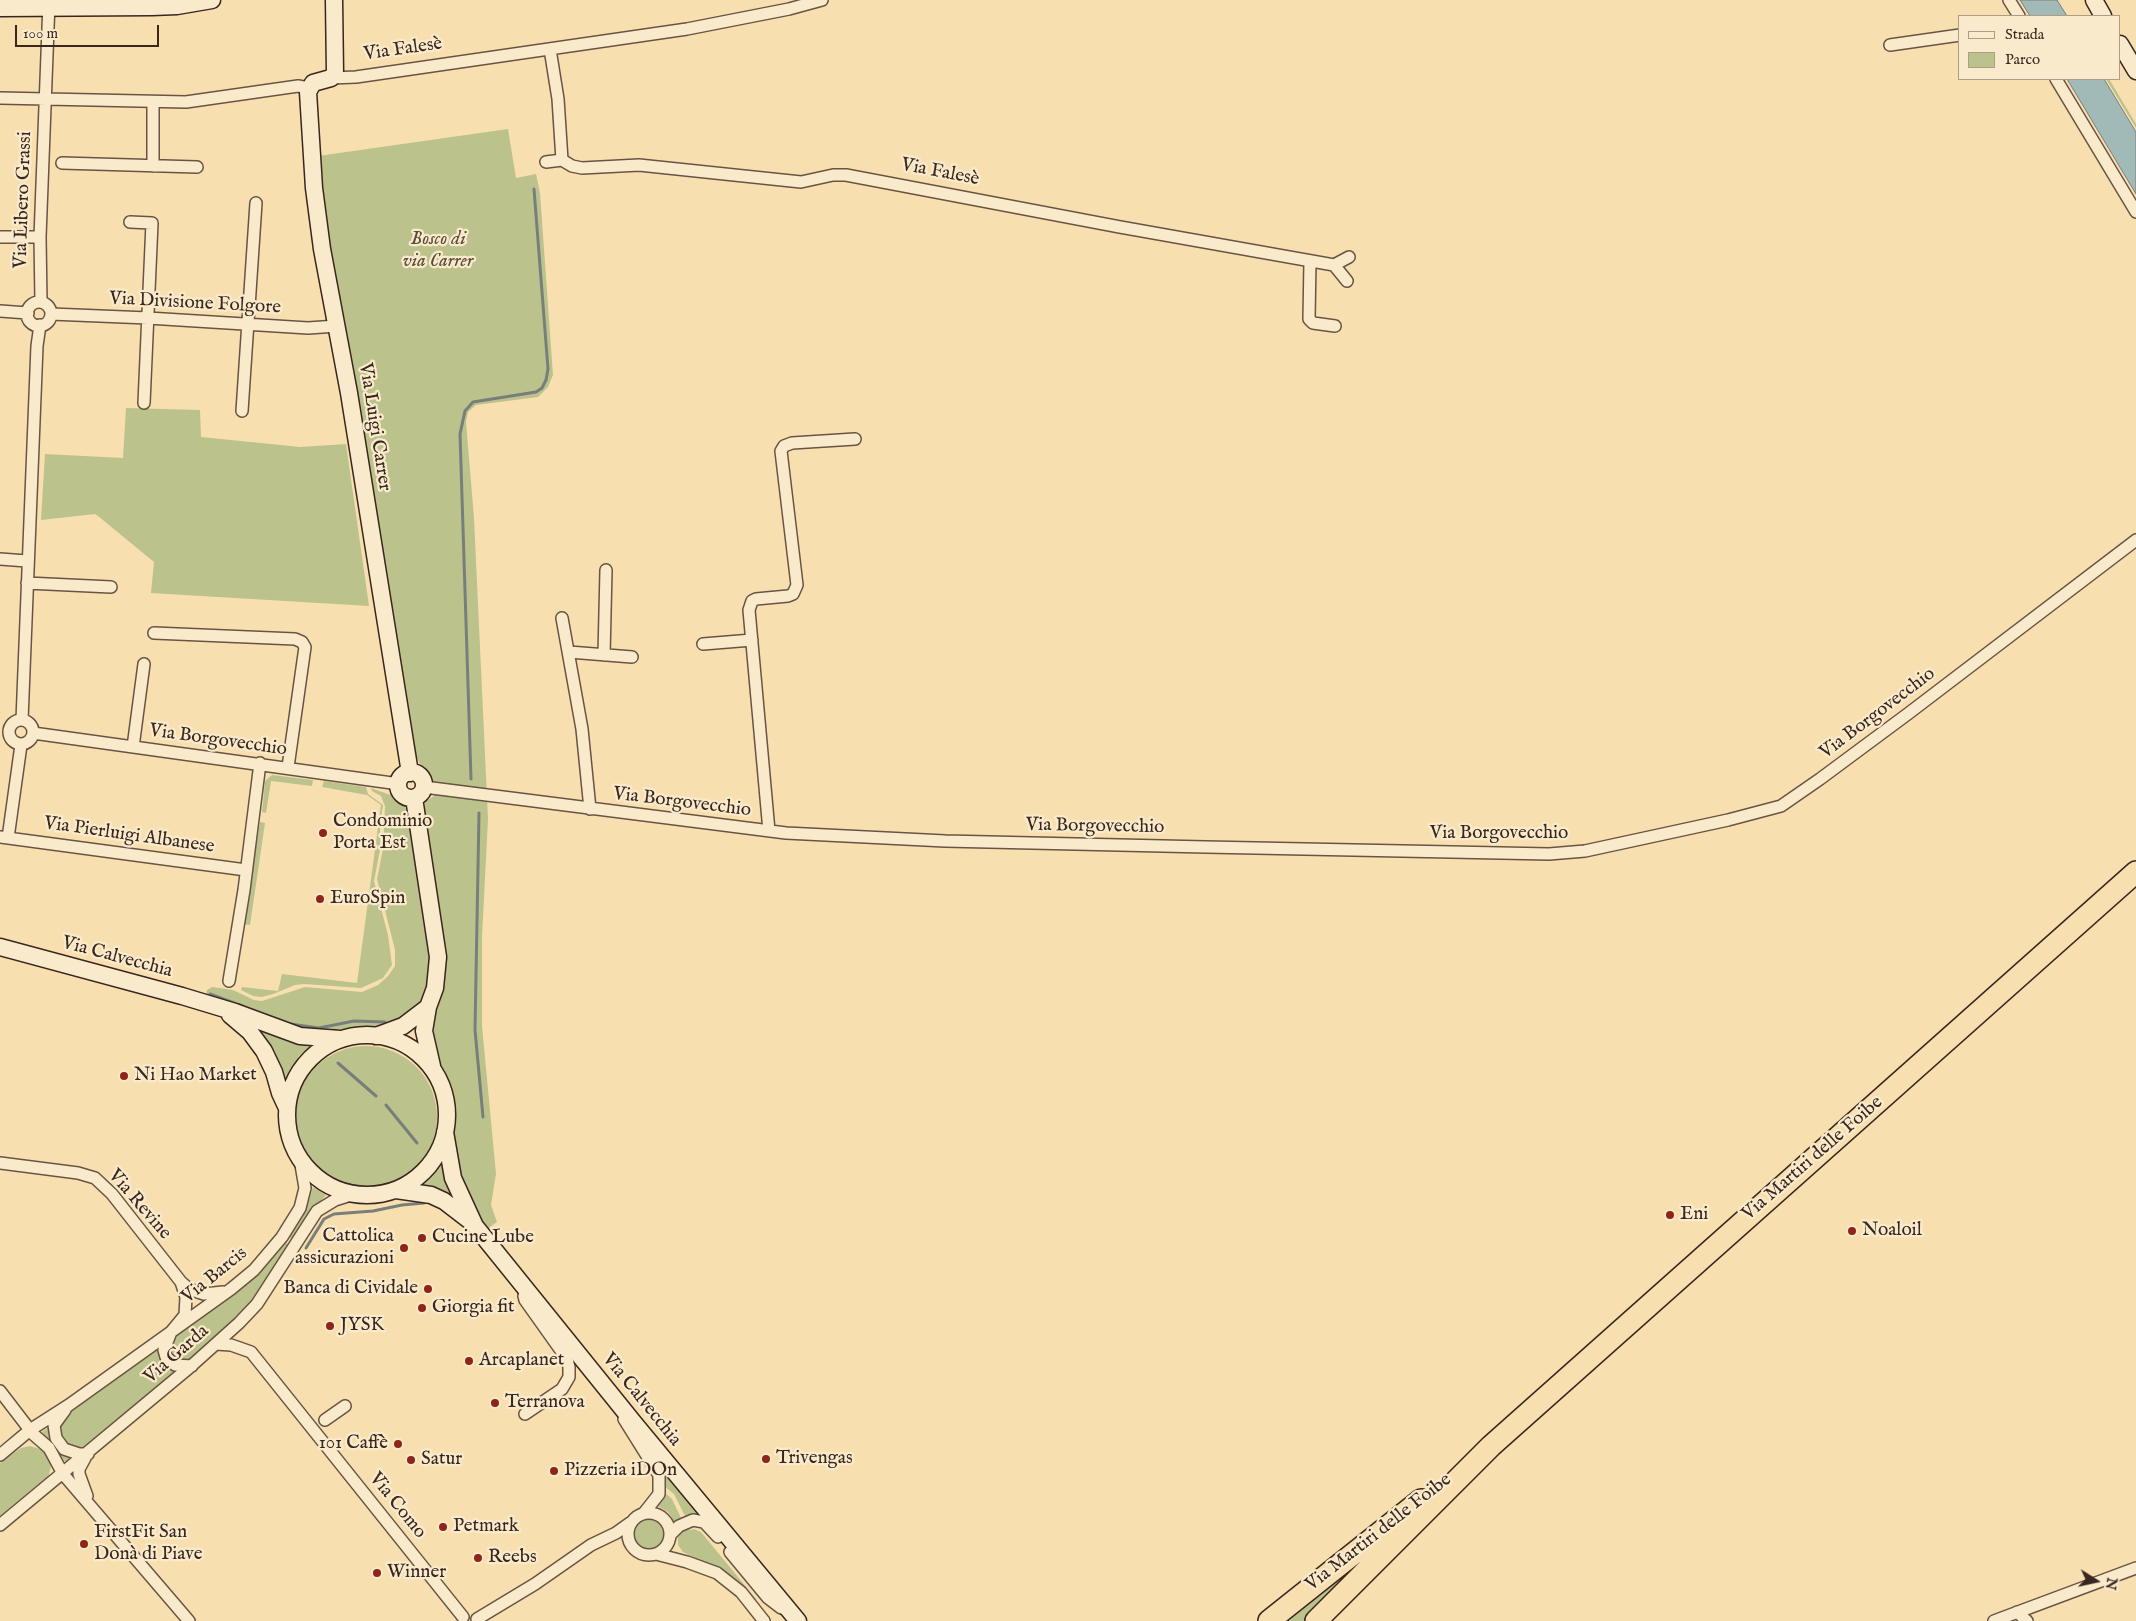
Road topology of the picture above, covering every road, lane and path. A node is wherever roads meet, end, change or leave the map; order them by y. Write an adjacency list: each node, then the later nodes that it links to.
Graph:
1 (212, 0): 6 (main road)
2 (334, 0): 16 (main road)
3 (822, 0): 7 (street, Via Falesè)
4 (2009, 0): 9 (street)
5 (2094, 0): 10 (main road)
6 (49, 4): 8 (main road); 20 (street, Via Libero Grassi)
7 (788, 4): 14 (street, Via Falesè)
8 (0, 8)
9 (2018, 15)
10 (2102, 15)
11 (1958, 35): 12 (street)
12 (1890, 44)
13 (2121, 46): 15 (main road)
14 (550, 49): 16 (street, Via Falesè); 22 (street)
15 (2136, 71)
16 (332, 78): 18 (main road, Via Falesè)
17 (2057, 80): 28 (street)
18 (309, 88): 21 (street, Via Falesè); 43 (main road, Via Luigi Carrer)
19 (0, 98): 20 (street, Via Falesè)
20 (45, 99): 21 (street, Via Falesè); 31 (street, Via Libero Grassi)
21 (153, 102): 25 (street)
22 (562, 160): 23 (street, Via Falesè); 33 (street, Via Falesè)
23 (546, 162)
24 (62, 163): 25 (street)
25 (153, 166): 26 (street)
26 (198, 167)
27 (256, 203): 41 (street)
28 (2136, 212)
29 (130, 222): 40 (street)
30 (0, 237): 31 (street)
31 (40, 237): 36 (street, Via Libero Grassi)
32 (1349, 257): 34 (street)
33 (1310, 261): 34 (street, Via Falesè); 44 (street)
34 (1334, 265): 35 (street)
35 (1347, 281)
36 (41, 302): 38 (street); 39 (street)
37 (0, 311): 38 (street)
38 (28, 313): 42 (street)
39 (51, 314): 40 (street, Via Divisione Folgore); 42 (street)
40 (148, 318): 41 (street, Via Divisione Folgore); 45 (street)
41 (248, 324): 43 (street, Via Divisione Folgore); 46 (street)
42 (40, 325): 50 (street)
43 (337, 326): 69 (main road, Via Luigi Carrer)
44 (1335, 326)
45 (144, 403)
46 (242, 412)
47 (855, 439): 56 (street, Via Borgovecchio)
48 (2136, 540): 72 (street, Via Borgovecchio)
49 (0, 560): 50 (street)
50 (27, 561): 52 (street)
51 (606, 570): 59 (street)
52 (27, 583): 53 (street); 62 (street)
53 (111, 587)
54 (562, 618): 58 (street, Via Borgovecchio)
55 (154, 633): 68 (street)
56 (752, 640): 57 (street); 72 (street, Via Borgovecchio)
57 (703, 644)
58 (569, 652): 59 (street); 71 (street, Via Borgovecchio)
59 (604, 655): 60 (street)
60 (632, 657)
61 (144, 664): 66 (street)
62 (22, 720): 63 (street); 64 (street)
63 (4, 730): 65 (street)
64 (33, 733): 65 (street); 66 (street, Via Borgovecchio)
65 (20, 745): 73 (street, Via Pierluigi Albanese)
66 (133, 747): 67 (street, Via Borgovecchio)
67 (260, 764): 68 (street, Via Borgovecchio); 74 (street)
68 (288, 768): 69 (street, Via Borgovecchio)
69 (404, 778): 70 (main road); 70 (main road)
70 (419, 792): 71 (street, Via Borgovecchio); 78 (main road)
71 (590, 809): 72 (street, Via Borgovecchio)
72 (769, 831)
73 (4, 837): 74 (street, Via Pierluigi Albanese)
74 (246, 870): 77 (street)
75 (2136, 872): 103 (highway, Via Martiri delle Foibe)
76 (0, 947): 79 (main road, Via Calvecchia)
77 (229, 981)
78 (428, 1007): 80 (main road); 82 (main road)
79 (223, 1009): 81 (main road, Via Calvecchia); 83 (main road, Via Calvecchia)
80 (376, 1036): 81 (main road); 82 (main road)
81 (343, 1039): 83 (main road)
82 (435, 1073): 84 (main road)
83 (287, 1108): 85 (main road)
84 (445, 1132): 87 (main road); 89 (main road, Via Calvecchia)
85 (300, 1160): 88 (main road); 90 (street, Via Barcis)
86 (0, 1163): 91 (street, Via Revine)
87 (396, 1190): 88 (main road); 89 (main road, Via Calvecchia)
88 (354, 1194): 94 (street, Via Garda)
89 (475, 1226): 92 (main road, Via Calvecchia)
90 (242, 1281): 91 (street, Via Revine); 93 (street, Via Barcis)
91 (181, 1282): 93 (street, Via Revine)
92 (522, 1285): 99 (main road, Via Calvecchia); 100 (street)
93 (171, 1332): 95 (street); 97 (street, Via Barcis)
94 (216, 1344): 95 (street, Via Garda); 120 (street, Via Como)
95 (192, 1366): 106 (street, Via Garda)
96 (0, 1391): 102 (street)
97 (69, 1405): 102 (street, Via Barcis); 106 (street, Via Barcis)
98 (346, 1406): 101 (street)
99 (621, 1408): 109 (street, Via Como); 124 (main road, Via Calvecchia)
100 (525, 1414)
101 (325, 1420)
102 (30, 1430): 104 (street); 105 (street, Via Barcis)
103 (1490, 1446): 125 (highway, Via Martiri delle Foibe); 126 (highway, Via Martiri delle Foibe)
104 (50, 1450): 105 (street); 107 (street); 108 (street)
105 (4, 1451)
106 (88, 1454): 107 (street, Via Garda); 110 (street)
107 (63, 1474): 108 (street, Via Garda); 110 (street)
108 (50, 1485): 112 (street, Via Garda)
109 (644, 1513): 111 (street, Via Como); 113 (street)
110 (98, 1515): 122 (street)
111 (630, 1523): 114 (street, Via Como); 115 (street)
112 (0, 1525)
113 (670, 1538): 116 (street); 117 (street); 124 (street)
114 (600, 1541): 115 (street); 121 (street, Via Como)
115 (632, 1548): 116 (street)
116 (656, 1554): 117 (street)
117 (687, 1562): 123 (street)
118 (2136, 1568): 119 (street)
119 (2017, 1612): 127 (street); 128 (street)
120 (461, 1619): 121 (street, Via Como)
121 (477, 1620)
122 (189, 1621)
123 (764, 1621)
124 (797, 1621)
125 (1268, 1621)
126 (1316, 1621)
127 (1994, 1621)
128 (2027, 1621)

